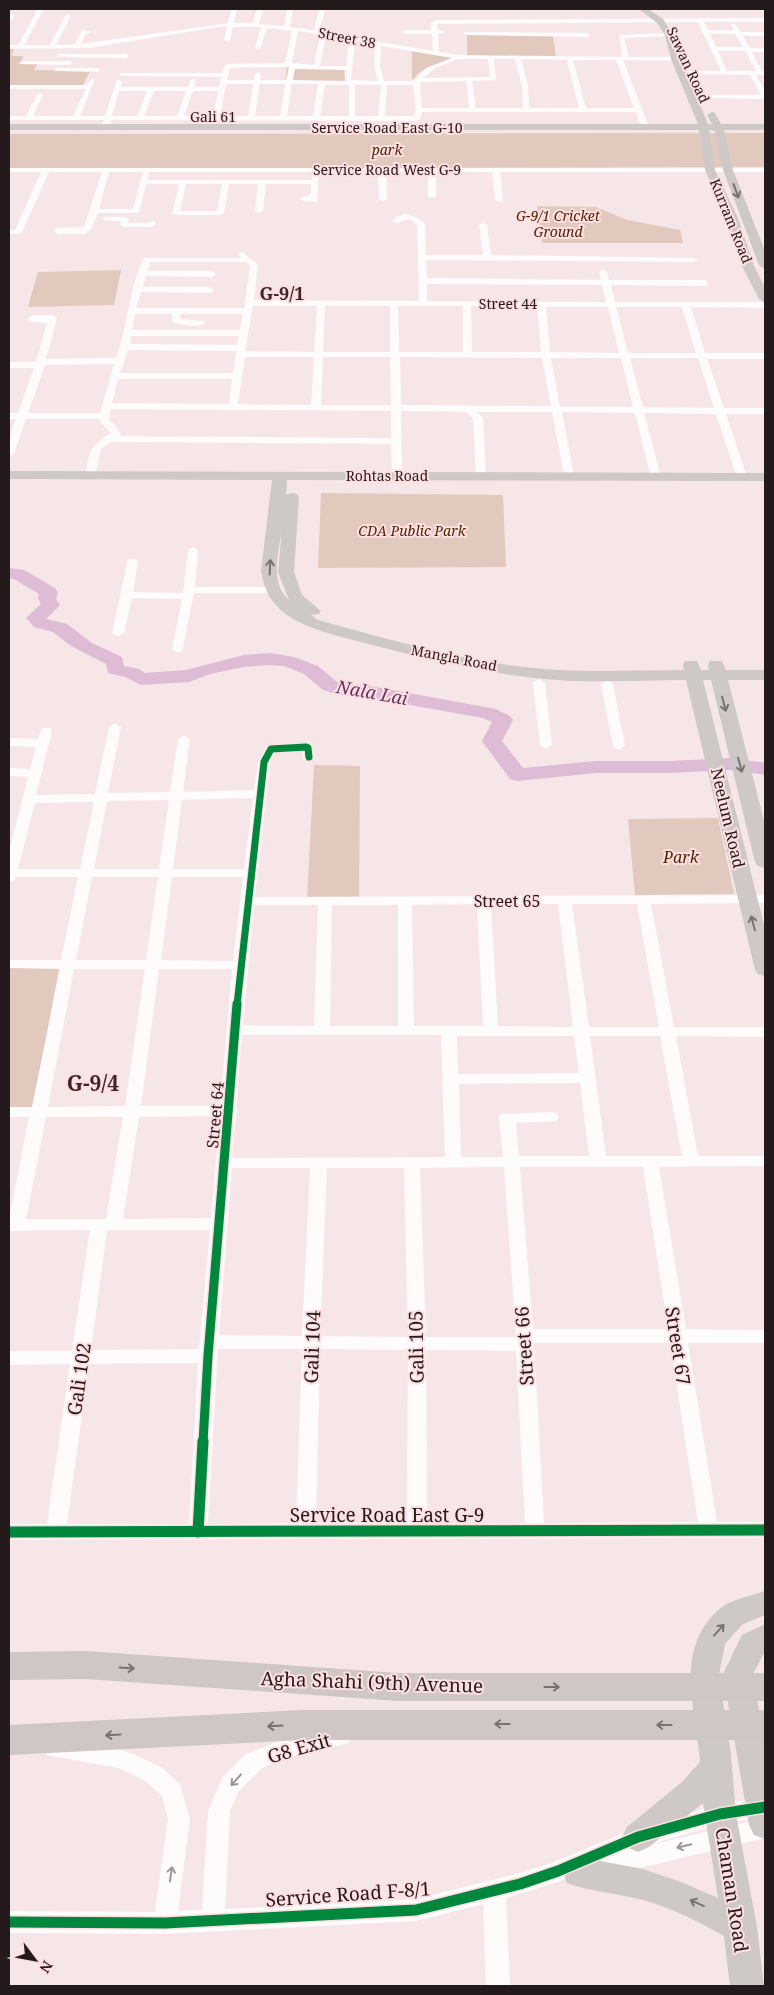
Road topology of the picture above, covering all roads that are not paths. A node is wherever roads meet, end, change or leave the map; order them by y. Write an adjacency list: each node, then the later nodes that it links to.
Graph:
1 (41, 9): 46 (street)
2 (234, 9): 19 (street)
3 (260, 9): 20 (street)
4 (290, 9): 22 (street)
5 (322, 9): 27 (street)
6 (643, 9): 13 (main road, Sawan Road)
7 (652, 9): 13 (main road, Sawan Road)
8 (752, 9): 9 (street); 12 (street)
9 (765, 9)
10 (68, 16): 44 (street)
11 (700, 20): 12 (street); 13 (street); 30 (street)
12 (759, 20): 24 (street)
13 (663, 21): 18 (street); 36 (main road, Sawan Road); 64 (main road, Sawan Road)
14 (464, 22): 15 (street); 28 (street); 33 (street)
15 (491, 22): 16 (street); 34 (street)
16 (523, 22): 17 (street); 35 (street)
17 (554, 22): 18 (street); 38 (street)
18 (584, 22): 38 (street)
19 (231, 24): 20 (street, Street 38); 40 (street); 42 (street, Street 38)
20 (256, 24): 21 (street, Street 38)
21 (265, 25): 22 (street, Street 38); 47 (street)
22 (287, 27): 23 (street, Street 38)
23 (296, 28): 27 (street, Street 38); 67 (street)
24 (765, 28)
25 (736, 30): 30 (street); 37 (street); 50 (street)
26 (88, 32): 45 (street)
27 (320, 32): 39 (street, Street 38); 72 (street)
28 (434, 32): 29 (street); 48 (street); 55 (street)
29 (450, 32)
30 (706, 32): 49 (street)
31 (457, 33): 33 (street)
32 (372, 34): 43 (street)
33 (465, 34): 34 (street); 41 (street)
34 (492, 34): 35 (street)
35 (524, 34): 38 (street)
36 (669, 34): 63 (street); 64 (main road, Sawan Road)
37 (765, 34)
38 (559, 38)
39 (352, 39): 43 (street, Street 38); 73 (street)
40 (227, 40)
41 (464, 42)
42 (108, 43): 45 (street, Street 38); 69 (street)
43 (374, 44): 48 (street, Street 38); 86 (street)
44 (52, 46): 45 (street, Street 38); 46 (street, Street 38)
45 (77, 46)
46 (14, 47): 57 (street)
47 (258, 47)
48 (404, 49): 54 (street, Street 38)
49 (714, 49): 50 (street); 76 (street)
50 (747, 49): 53 (street); 78 (street)
51 (562, 50): 61 (street)
52 (592, 50): 62 (street)
53 (765, 50)
54 (413, 51): 55 (street, Street 38); 59 (street)
55 (436, 54): 56 (street, Street 38)
56 (462, 54): 58 (street, Street 38); 70 (street)
57 (11, 56)
58 (491, 58): 60 (street, Street 38); 81 (street)
59 (414, 59)
60 (518, 59): 61 (street, Street 38); 98 (street)
61 (567, 59): 62 (street, Street 38); 100 (street)
62 (595, 59): 63 (street, Street 38)
63 (622, 59): 64 (street, Street 38); 101 (street)
64 (681, 59): 87 (main road, Sawan Road)
65 (260, 60): 67 (street); 71 (street); 82 (street)
66 (101, 63): 69 (street); 69 (street); 75 (street)
67 (290, 64): 72 (street); 83 (street)
68 (469, 65): 70 (street)
69 (124, 66): 71 (street); 79 (street); 92 (street)
70 (436, 66): 80 (street)
71 (228, 67): 79 (street); 88 (street)
72 (317, 67): 73 (street)
73 (349, 68): 85 (street)
74 (36, 70): 75 (street)
75 (98, 70): 90 (street)
76 (725, 73): 77 (street); 87 (street)
77 (752, 73): 78 (street); 97 (street)
78 (763, 73)
79 (195, 75): 93 (street)
80 (420, 76): 81 (street); 86 (street); 111 (street)
81 (469, 77): 99 (street)
82 (256, 83): 83 (street); 88 (street); 115 (street)
83 (289, 83): 84 (street); 106 (street)
84 (322, 83): 85 (street); 112 (street)
85 (352, 83): 86 (street); 109 (street)
86 (384, 83): 110 (street)
87 (695, 83): 97 (street); 119 (main road, Sawan Road); 120 (main road, Sawan Road)
88 (223, 86): 93 (street); 105 (street)
89 (9, 87): 90 (street)
90 (90, 87): 96 (street)
91 (154, 87): 92 (street); 93 (street); 103 (street)
92 (117, 88): 113 (street)
93 (190, 89): 104 (street)
94 (9, 95): 95 (street)
95 (40, 95): 96 (street); 108 (street)
96 (86, 95): 102 (street)
97 (765, 97)
98 (526, 109): 99 (street); 100 (street)
99 (474, 110): 111 (street)
100 (583, 110): 101 (street)
101 (638, 110): 118 (street)
102 (76, 117): 108 (street, Gali 61); 113 (street, Gali 61)
103 (140, 117): 104 (street, Gali 61); 113 (street, Gali 61)
104 (180, 117): 114 (street, Gali 61)
105 (216, 117): 114 (street, Gali 61); 115 (street, Gali 61)
106 (283, 117): 112 (street, Gali 61); 115 (street, Gali 61)
107 (9, 118): 108 (street, Gali 61)
108 (28, 118)
109 (352, 118): 110 (street, Gali 61); 112 (street, Gali 61)
110 (381, 118): 111 (street, Gali 61)
111 (418, 119): 112 (main road, Service Road East G-10); 118 (main road, Service Road East G-10)
112 (312, 121): 115 (main road, Service Road East G-10)
113 (107, 122): 114 (main road, Service Road East G-10); 117 (main road, Service Road East G-10)
114 (203, 122): 115 (main road, Service Road East G-10)
115 (250, 125): 119 (main road, Service Road East G-10); 122 (main road, Service Road East G-10)
116 (765, 127): 120 (main road, Service Road East G-10)
117 (9, 128)
118 (645, 128): 119 (main road, Service Road East G-10)
119 (704, 129): 120 (main road, Service Road East G-10); 132 (main road, Sawan Road)
120 (718, 129): 121 (main road, Service Road East G-10); 133 (main road, Kurram Road)
121 (765, 131)
122 (9, 132)
123 (9, 170): 124 (street, Service Road West G-9)
124 (46, 170): 125 (street, Service Road West G-9); 151 (street)
125 (106, 170): 126 (street, Service Road West G-9); 146 (street)
126 (146, 170): 127 (street, Service Road West G-9); 135 (street)
127 (212, 170): 128 (street, Service Road West G-9); 137 (street)
128 (316, 170): 129 (street, Service Road West G-9); 140 (street)
129 (382, 170): 130 (street, Service Road West G-9); 143 (street)
130 (432, 170): 131 (street, Service Road West G-9); 142 (street)
131 (496, 170): 132 (street, Service Road West G-9); 144 (street)
132 (710, 170): 133 (street, Service Road West G-9); 165 (main road, Kurram Road)
133 (728, 170): 134 (street, Service Road West G-9); 157 (main road, Kurram Road, one-way to 157)
134 (765, 170)
135 (143, 182): 136 (street); 146 (street)
136 (183, 182): 137 (street); 138 (street)
137 (212, 182): 138 (street)
138 (226, 182): 139 (street)
139 (262, 182): 140 (street); 145 (street)
140 (316, 182): 141 (street)
141 (313, 196)
142 (432, 196)
143 (383, 200)
144 (499, 200)
145 (260, 211)
146 (92, 215): 148 (street); 150 (street)
147 (396, 221): 152 (street)
148 (152, 222)
149 (483, 225): 153 (street)
150 (88, 229)
151 (9, 231)
152 (421, 257): 153 (street); 160 (street)
153 (487, 258): 161 (street)
154 (601, 258): 156 (street); 161 (street); 162 (street)
155 (216, 260): 158 (street); 159 (street); 175 (street)
156 (694, 260)
157 (765, 265)
158 (143, 273): 159 (street); 164 (street)
159 (212, 274): 166 (street)
160 (423, 281): 161 (street); 169 (street)
161 (514, 281): 162 (street); 170 (street, Street 44); 171 (street, Street 44)
162 (605, 281): 163 (street); 172 (street)
163 (705, 283)
164 (138, 289): 166 (street); 177 (street)
165 (765, 299)
166 (208, 300): 175 (street, Street 44); 176 (street)
167 (321, 304): 168 (street, Street 44); 175 (street, Street 44); 184 (street)
168 (394, 304): 169 (street, Street 44); 185 (street)
169 (423, 304): 170 (street, Street 44)
170 (467, 304): 186 (street)
171 (541, 304): 172 (street, Street 44); 187 (street)
172 (610, 305): 173 (street, Street 44); 190 (street)
173 (686, 305): 174 (street, Street 44); 188 (street)
174 (765, 305)
175 (249, 307): 181 (street)
176 (177, 310): 177 (street); 179 (street)
177 (131, 311): 180 (street)
178 (52, 321): 192 (street)
179 (201, 323)
180 (126, 333): 181 (street); 182 (street)
181 (243, 333): 183 (street)
182 (125, 347): 183 (street); 191 (street)
183 (240, 351): 184 (street); 195 (street)
184 (319, 355): 185 (street); 198 (street)
185 (396, 356): 186 (street); 199 (street)
186 (468, 356): 187 (street)
187 (546, 356): 190 (street); 201 (street)
188 (701, 356): 189 (street); 190 (street); 203 (street)
189 (765, 356)
190 (624, 357): 202 (street)
191 (119, 361): 192 (street); 194 (street)
192 (40, 363): 193 (street); 206 (street)
193 (9, 365)
194 (114, 376): 195 (street); 196 (street)
195 (236, 376): 197 (street)
196 (107, 406): 197 (street); 207 (street)
197 (233, 407): 198 (street)
198 (316, 407): 199 (street)
199 (397, 408): 200 (street); 211 (street)
200 (469, 409): 201 (street); 209 (street)
201 (557, 409): 202 (street); 217 (street)
202 (638, 410): 203 (street); 218 (street)
203 (718, 410): 204 (street); 219 (street)
204 (765, 411)
205 (9, 416): 206 (street)
206 (21, 416): 207 (street); 212 (street)
207 (104, 416): 210 (street)
208 (444, 418): 209 (street)
209 (478, 418): 216 (street)
210 (111, 438): 211 (street); 214 (street)
211 (395, 441): 215 (street)
212 (9, 454)
213 (9, 476): 214 (main road, Rohtas Road)
214 (90, 476): 221 (main road, Rohtas Road)
215 (396, 476): 216 (main road, Rohtas Road); 221 (main road, Rohtas Road)
216 (481, 476): 217 (main road, Rohtas Road)
217 (570, 476): 222 (main road, Rohtas Road)
218 (656, 477): 219 (main road, Rohtas Road); 222 (main road, Rohtas Road)
219 (742, 477): 220 (main road, Rohtas Road)
220 (765, 477)
221 (286, 480): 222 (main road, Rohtas Road); 223 (main road, Rohtas Road); 227 (main road, one-way to 221); 233 (main road, Mangla Road)
222 (599, 480): 224 (main road, Rohtas Road)
223 (9, 483)
224 (765, 484)
225 (193, 550): 228 (street)
226 (132, 561): 229 (street)
227 (273, 590): 228 (street); 233 (main road, Mangla Road)
228 (188, 593): 229 (street); 231 (street)
229 (127, 595): 230 (street)
230 (118, 633)
231 (178, 649)
232 (765, 665): 234 (main road, Mangla Road)
233 (692, 670): 234 (main road, Mangla Road); 255 (main road, Neelum Road)
234 (716, 670): 235 (main road, Mangla Road); 250 (main road, Neelum Road, one-way to 250)
235 (765, 674)
236 (539, 684): 241 (street)
237 (607, 684): 242 (street)
238 (116, 727): 248 (street)
239 (184, 739): 247 (street, Gali 102)
240 (9, 742): 245 (street)
241 (546, 745)
242 (618, 746)
243 (309, 757): 246 (street, Street 64)
244 (9, 772): 245 (street)
245 (35, 773): 249 (street)
246 (261, 794): 247 (street); 254 (street, Street 64)
247 (176, 796): 248 (street); 253 (street, Gali 102)
248 (101, 797): 249 (street); 252 (street)
249 (28, 799): 251 (street)
250 (765, 862)
251 (10, 870): 252 (street)
252 (87, 873): 253 (street); 263 (street)
253 (166, 873): 254 (street); 264 (street, Gali 102)
254 (251, 873): 257 (street, Street 64)
255 (756, 899): 256 (street, Street 65); 266 (main road, Neelum Road, one-way to 255)
256 (642, 900): 261 (street, Street 65); 273 (street)
257 (248, 901): 258 (street, Street 65); 265 (street, Street 64)
258 (325, 901): 259 (street, Street 65); 268 (street)
259 (405, 901): 260 (street, Street 65); 269 (street)
260 (484, 901): 261 (street, Street 65); 271 (street)
261 (565, 901): 272 (street)
262 (9, 964): 263 (street)
263 (67, 964): 264 (street); 279 (street)
264 (153, 964): 265 (street); 280 (street, Gali 102)
265 (240, 965): 267 (street, Street 64)
266 (765, 970)
267 (236, 1030): 268 (street); 277 (street, Street 64)
268 (322, 1030): 269 (street)
269 (406, 1031): 270 (street)
270 (448, 1031): 271 (street); 276 (street)
271 (491, 1032): 272 (street)
272 (581, 1032): 273 (street); 275 (street)
273 (666, 1032): 274 (street); 282 (street)
274 (765, 1032)
275 (587, 1078): 276 (street); 286 (street)
276 (450, 1079): 284 (street)
277 (230, 1111): 280 (street); 288 (street, Street 64)
278 (9, 1112): 279 (street)
279 (37, 1112): 280 (street); 292 (street)
280 (132, 1113): 293 (street, Gali 102)
281 (551, 1117): 285 (street, Street 66)
282 (691, 1161): 283 (street); 287 (street)
283 (765, 1161)
284 (453, 1162): 285 (street); 289 (street)
285 (512, 1162): 286 (street); 296 (street, Street 66)
286 (598, 1162): 287 (street)
287 (650, 1162): 294 (street, Street 67)
288 (225, 1163): 290 (street); 291 (street, Street 64)
289 (412, 1163): 290 (street); 298 (street, Gali 105)
290 (319, 1164): 297 (street, Gali 104)
291 (220, 1224): 293 (street); 299 (street, Street 64)
292 (12, 1225): 293 (street)
293 (106, 1225): 301 (street, Gali 102)
294 (676, 1336): 295 (street); 296 (street); 306 (street, Street 67)
295 (765, 1336)
296 (524, 1340): 298 (street); 305 (street, Street 66)
297 (311, 1343): 298 (street); 299 (street); 303 (street, Gali 104)
298 (417, 1344): 304 (street, Gali 105)
299 (209, 1349): 301 (street); 309 (street, Street 64)
300 (9, 1358): 301 (street)
301 (82, 1358): 308 (street, Gali 102)
302 (765, 1530): 306 (street, Service Road East G-9)
303 (306, 1531): 304 (street, Service Road East G-9); 309 (street, Service Road East G-9)
304 (417, 1531): 305 (street, Service Road East G-9)
305 (535, 1531): 306 (street, Service Road East G-9)
306 (708, 1531)
307 (9, 1532): 308 (street, Service Road East G-9)
308 (56, 1532): 309 (street, Service Road East G-9)
309 (198, 1532)
310 (765, 1603): 319 (main road, Chaman Road, one-way to 310)
311 (765, 1636): 315 (main road)
312 (9, 1652): 314 (main road)
313 (9, 1666): 314 (main road, Agha Shahi (9th) Avenue)
314 (86, 1666): 315 (main road, Agha Shahi (9th) Avenue, one-way to 315)
315 (752, 1680): 318 (main road)
316 (394, 1724): 317 (main road, one-way to 317); 318 (main road, one-way to 316); 324 (street, G8 Exit, one-way to 324)
317 (9, 1740): 326 (street, one-way to 317)
318 (758, 1744): 320 (main road)
319 (718, 1794): 320 (street, Service Road F-8/1); 321 (street, Service Road F-8/1); 321 (main road); 322 (street, Service Road F-8/1, one-way to 322); 327 (main road, Chaman Road)
320 (764, 1817)
321 (638, 1838): 322 (street, Service Road F-8/1)
322 (568, 1871): 323 (street, Service Road F-8/1); 327 (main road, one-way to 322)
323 (494, 1891): 324 (street, Service Road F-8/1); 328 (street)
324 (213, 1920): 326 (street, Service Road F-8/1)
325 (9, 1922): 326 (street, Service Road F-8/1)
326 (164, 1923)
327 (740, 1927): 329 (main road, Chaman Road)
328 (498, 1986)
329 (747, 1986)

